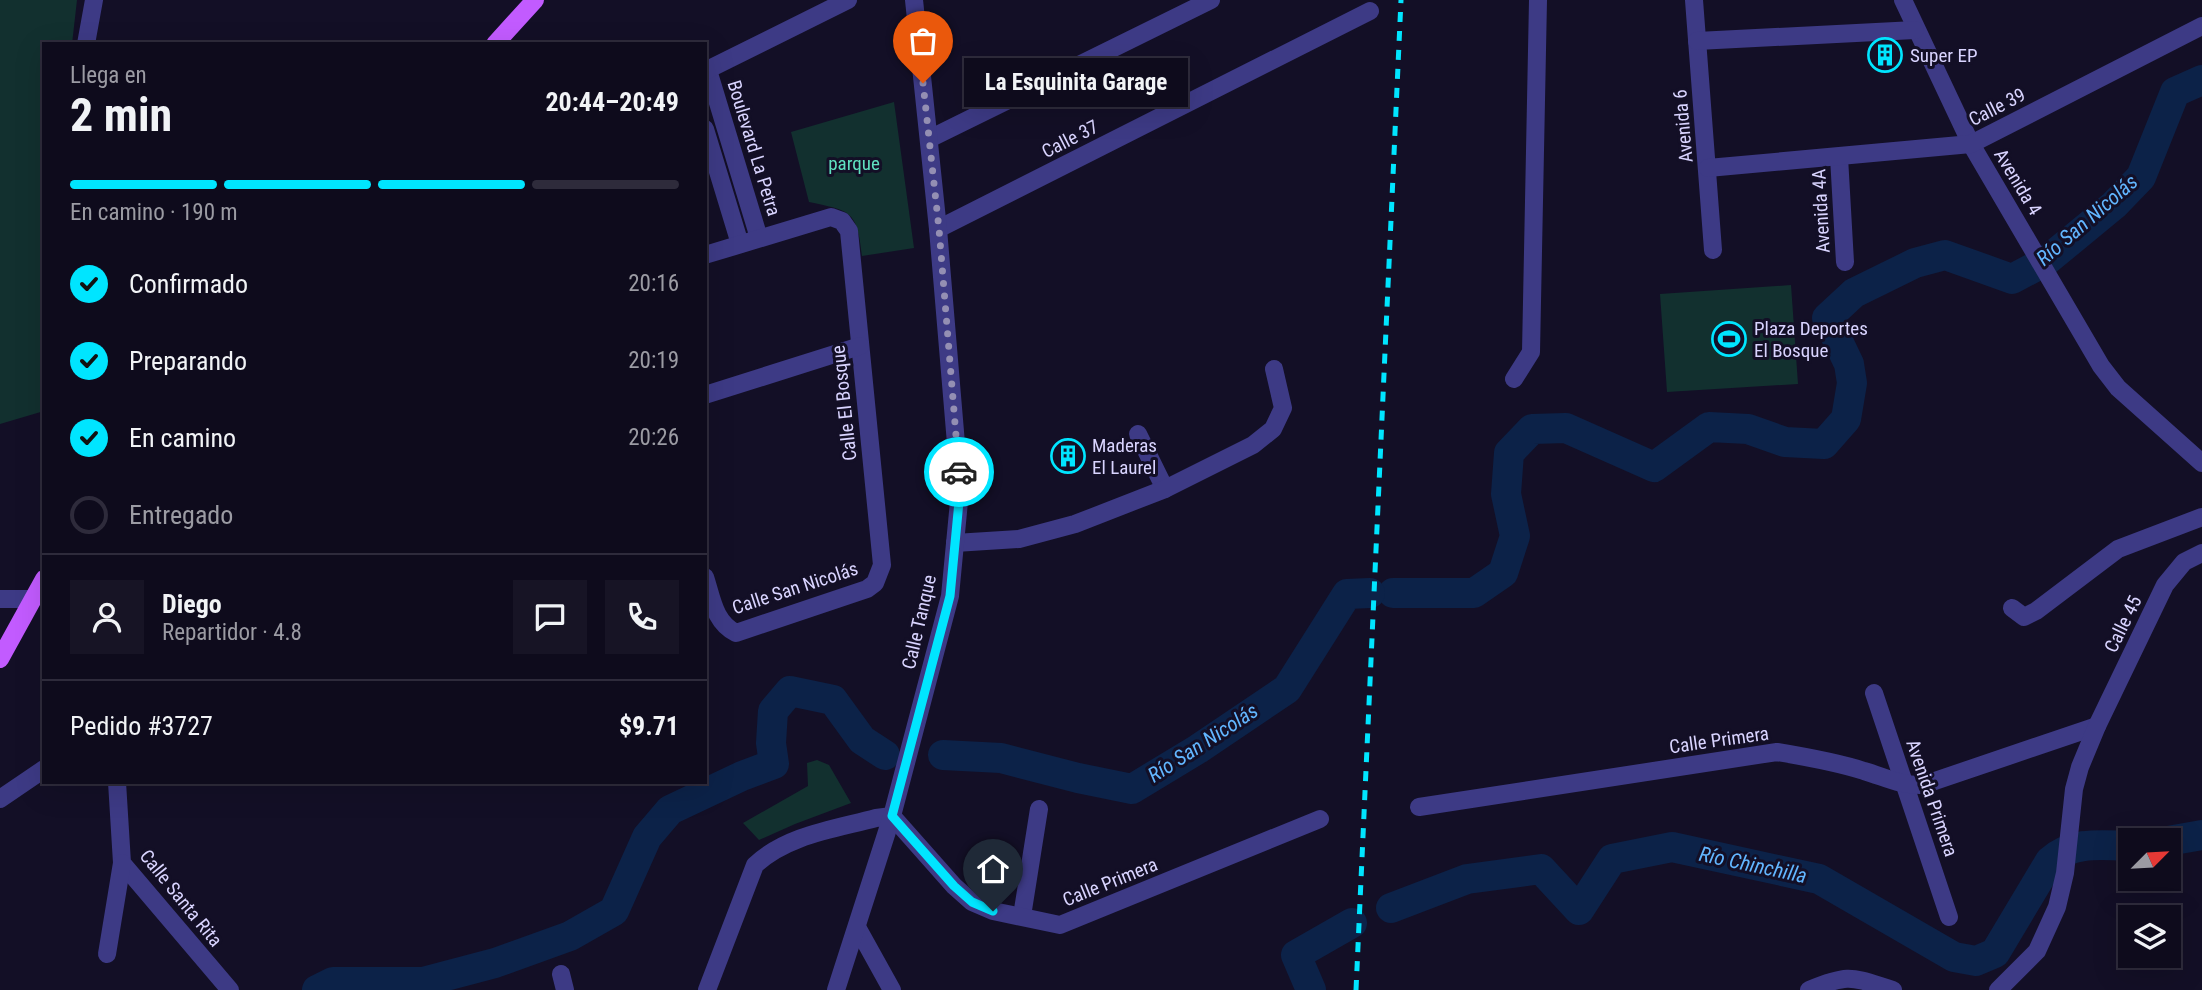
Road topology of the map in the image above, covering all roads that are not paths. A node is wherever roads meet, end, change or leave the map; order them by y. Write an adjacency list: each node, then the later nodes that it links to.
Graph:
1 (94, 0): 13 (street)
2 (535, 0): 14 (main road)
3 (848, 0): 15 (street)
4 (914, 0): 18 (street, Calle Tanque)
5 (1211, 0): 18 (street)
6 (1538, 0): 30 (street)
7 (1694, 0): 12 (street, Avenida 6)
8 (1903, 0): 11 (street, Avenida 4)
9 (1370, 11): 22 (street, Calle 37)
10 (2202, 26): 19 (street, Calle 39)
11 (1916, 30): 12 (street); 19 (street, Avenida 4)
12 (1697, 40): 21 (street, Avenida 6)
13 (86, 42)
14 (497, 42)
15 (707, 70)
16 (707, 73): 23 (street, Boulevard La Petra)
17 (707, 136): 24 (street)
18 (929, 139): 22 (street, Calle Tanque)
19 (1971, 144): 20 (street, Calle 39); 33 (street, Avenida 4)
20 (1839, 157): 21 (street, Calle 39); 27 (street, Avenida 4A)
21 (1708, 168): 25 (street, Avenida 6)
22 (939, 229): 36 (street, Calle Tanque)
23 (759, 238): 24 (street); 28 (street, Calle El Bosque)
24 (740, 244): 26 (street)
25 (1713, 250)
26 (707, 254)
27 (1845, 262)
28 (860, 345): 31 (street); 40 (street, Calle El Bosque)
29 (1274, 369): 34 (street)
30 (1514, 379)
31 (707, 394)
32 (1138, 435): 34 (street)
33 (2202, 463)
34 (1165, 489): 36 (street)
35 (2202, 517): 43 (street)
36 (955, 543): 53 (street, Calle Tanque)
37 (2202, 553): 46 (street, Calle 45)
38 (42, 583): 42 (main road)
39 (707, 583): 40 (street, Calle San Nicolás)
40 (875, 583)
41 (0, 599): 42 (street)
42 (33, 599): 44 (main road)
43 (2012, 608)
44 (0, 659)
45 (1874, 693): 49 (street, Avenida Primera)
46 (2097, 726): 49 (street, Calle Primera); 66 (street, Calle 45)
47 (42, 770): 50 (street)
48 (117, 784): 55 (street, Calle Santa Rita)
49 (1906, 786): 51 (street, Calle Primera); 57 (street, Avenida Primera)
50 (0, 799)
51 (1419, 807)
52 (1039, 810): 56 (street)
53 (892, 816): 56 (street, Calle Primera); 58 (street, Calle Tanque); 61 (street)
54 (1320, 819): 56 (street, Calle Primera)
55 (121, 863): 59 (street); 60 (street, Calle Santa Rita)
56 (1022, 916)
57 (1949, 917)
58 (857, 927): 62 (street, Calle Tanque); 63 (street)
59 (107, 954)
60 (230, 990)
61 (708, 990)
62 (836, 990)
63 (892, 990)
64 (1809, 990): 65 (street)
65 (1892, 990)
66 (1998, 990)

